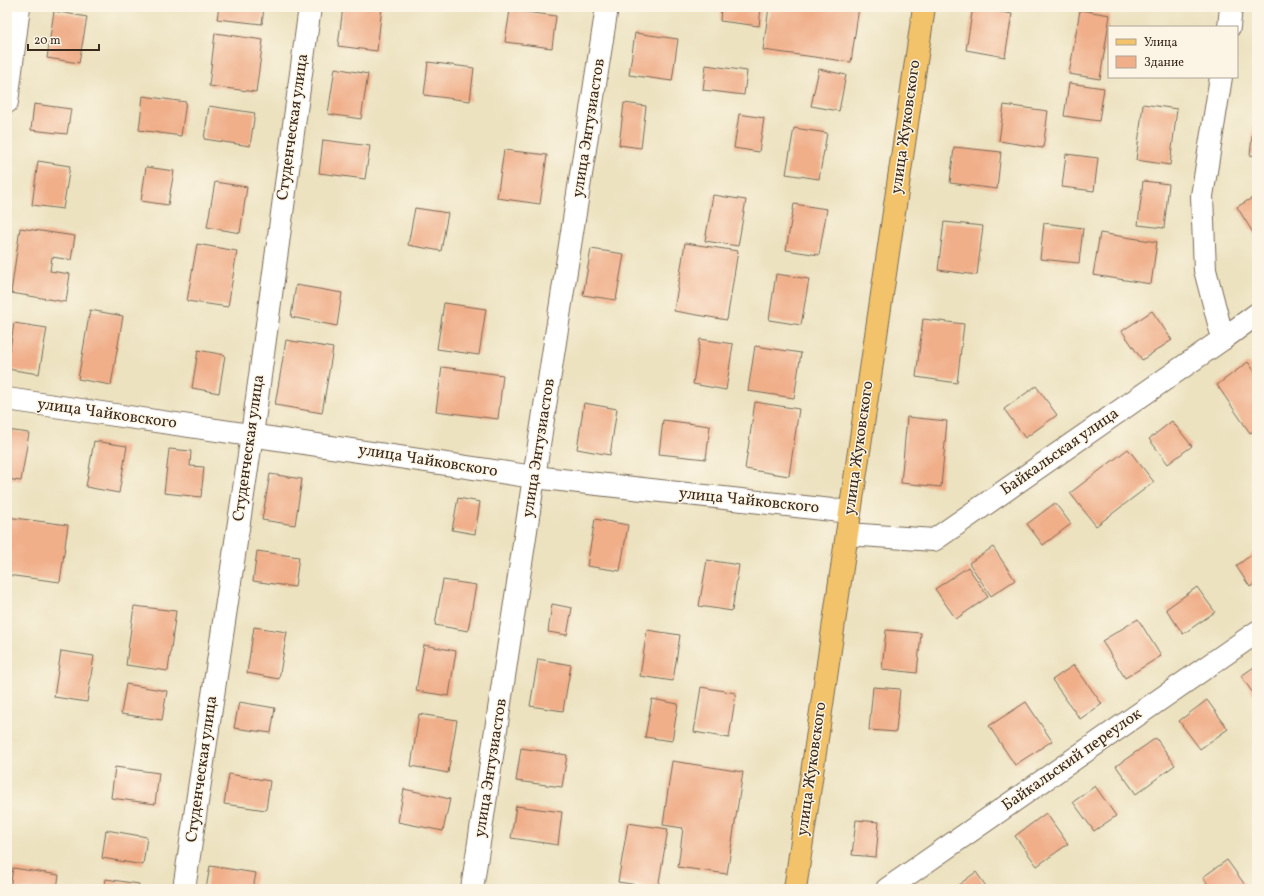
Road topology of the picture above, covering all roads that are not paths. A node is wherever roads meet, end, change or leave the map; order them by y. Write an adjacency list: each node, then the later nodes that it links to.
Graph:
1 (19, 7): 8 (street)
2 (310, 7): 12 (street, Студенческая улица)
3 (607, 7): 13 (street, улица Энтузиастов)
4 (924, 7): 14 (main road, улица Жуковского)
5 (1231, 7): 6 (street)
6 (1228, 26)
7 (1221, 78): 10 (street)
8 (7, 102)
9 (1257, 315): 10 (street, Байкальская улица)
10 (1223, 339): 15 (street, Байкальская улица)
11 (7, 399): 12 (street, улица Чайковского)
12 (252, 435): 13 (street, улица Чайковского); 17 (street, Студенческая улица)
13 (534, 477): 14 (street, улица Чайковского); 18 (street, улица Энтузиастов)
14 (850, 512): 15 (main road, улица Жуковского)
15 (847, 534): 19 (main road, улица Жуковского)
16 (1257, 632): 20 (street, Байкальский переулок)
17 (184, 889)
18 (472, 889)
19 (794, 889)
20 (887, 889)

